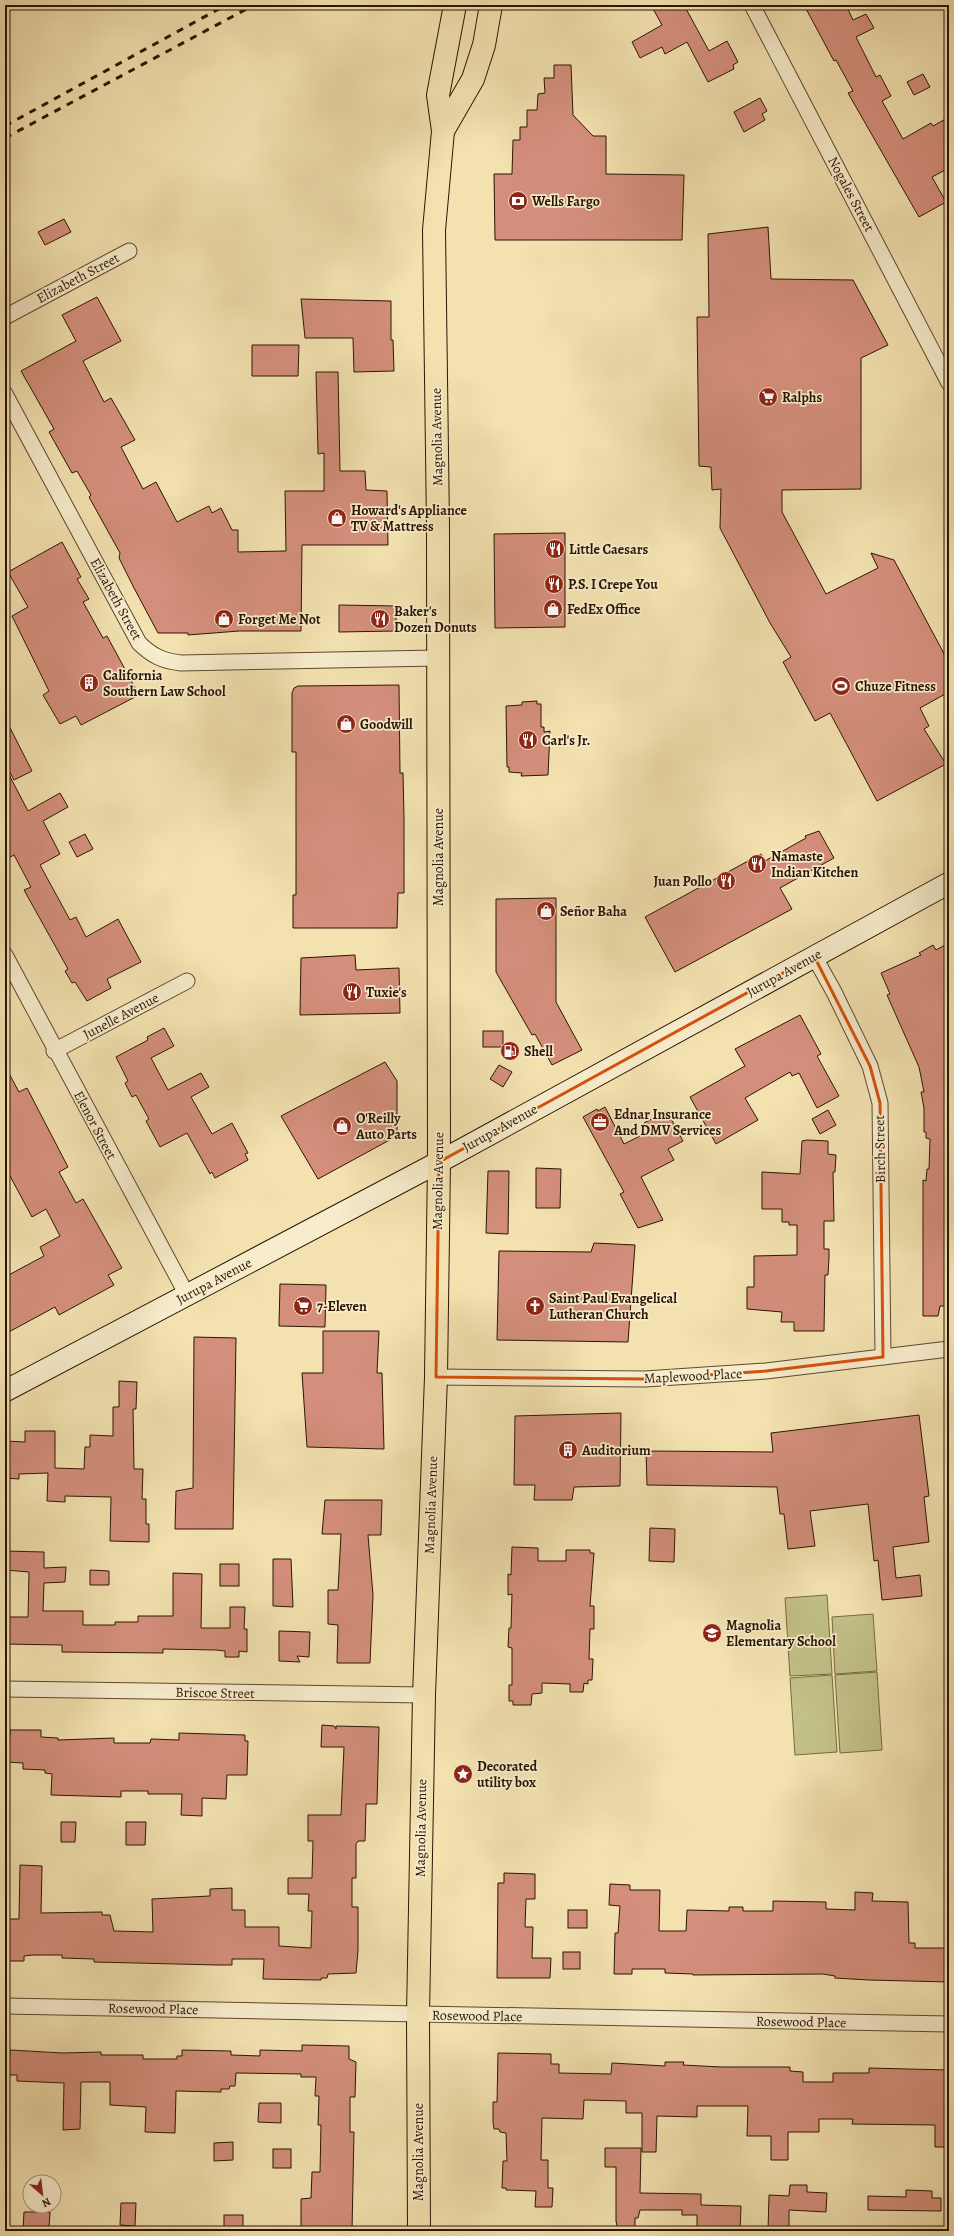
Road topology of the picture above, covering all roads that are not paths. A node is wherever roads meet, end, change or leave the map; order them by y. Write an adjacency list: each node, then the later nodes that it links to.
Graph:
1 (455, 5): 4 (main road, Magnolia Avenue)
2 (491, 5): 4 (main road, Magnolia Avenue)
3 (752, 5): 7 (street, Nogales Street)
4 (443, 130): 9 (main road, Magnolia Avenue)
5 (129, 251): 6 (street, Elizabeth Street)
6 (5, 317)
7 (949, 383)
8 (5, 394): 9 (street, Elizabeth Street)
9 (437, 658): 15 (main road, Magnolia Avenue)
10 (949, 883): 12 (main road, Jurupa Avenue)
11 (5, 955): 14 (street, Elenor Street)
12 (814, 956): 15 (main road, Jurupa Avenue); 18 (street, Birch Street)
13 (187, 981): 14 (street, Junelle Avenue)
14 (54, 1051): 16 (street, Elenor Street)
15 (439, 1162): 16 (main road, Jurupa Avenue); 19 (main road, Magnolia Avenue)
16 (187, 1295): 20 (main road, Jurupa Avenue)
17 (949, 1350): 18 (street, Maplewood Place)
18 (883, 1357): 19 (street, Maplewood Place)
19 (436, 1377): 22 (main road, Magnolia Avenue)
20 (5, 1391)
21 (5, 1689): 22 (street, Briscoe Street)
22 (424, 1695): 24 (main road, Magnolia Avenue)
23 (5, 2006): 24 (street, Rosewood Place)
24 (418, 2015): 25 (street, Rosewood Place); 26 (main road, Magnolia Avenue)
25 (949, 2024)
26 (419, 2231)

